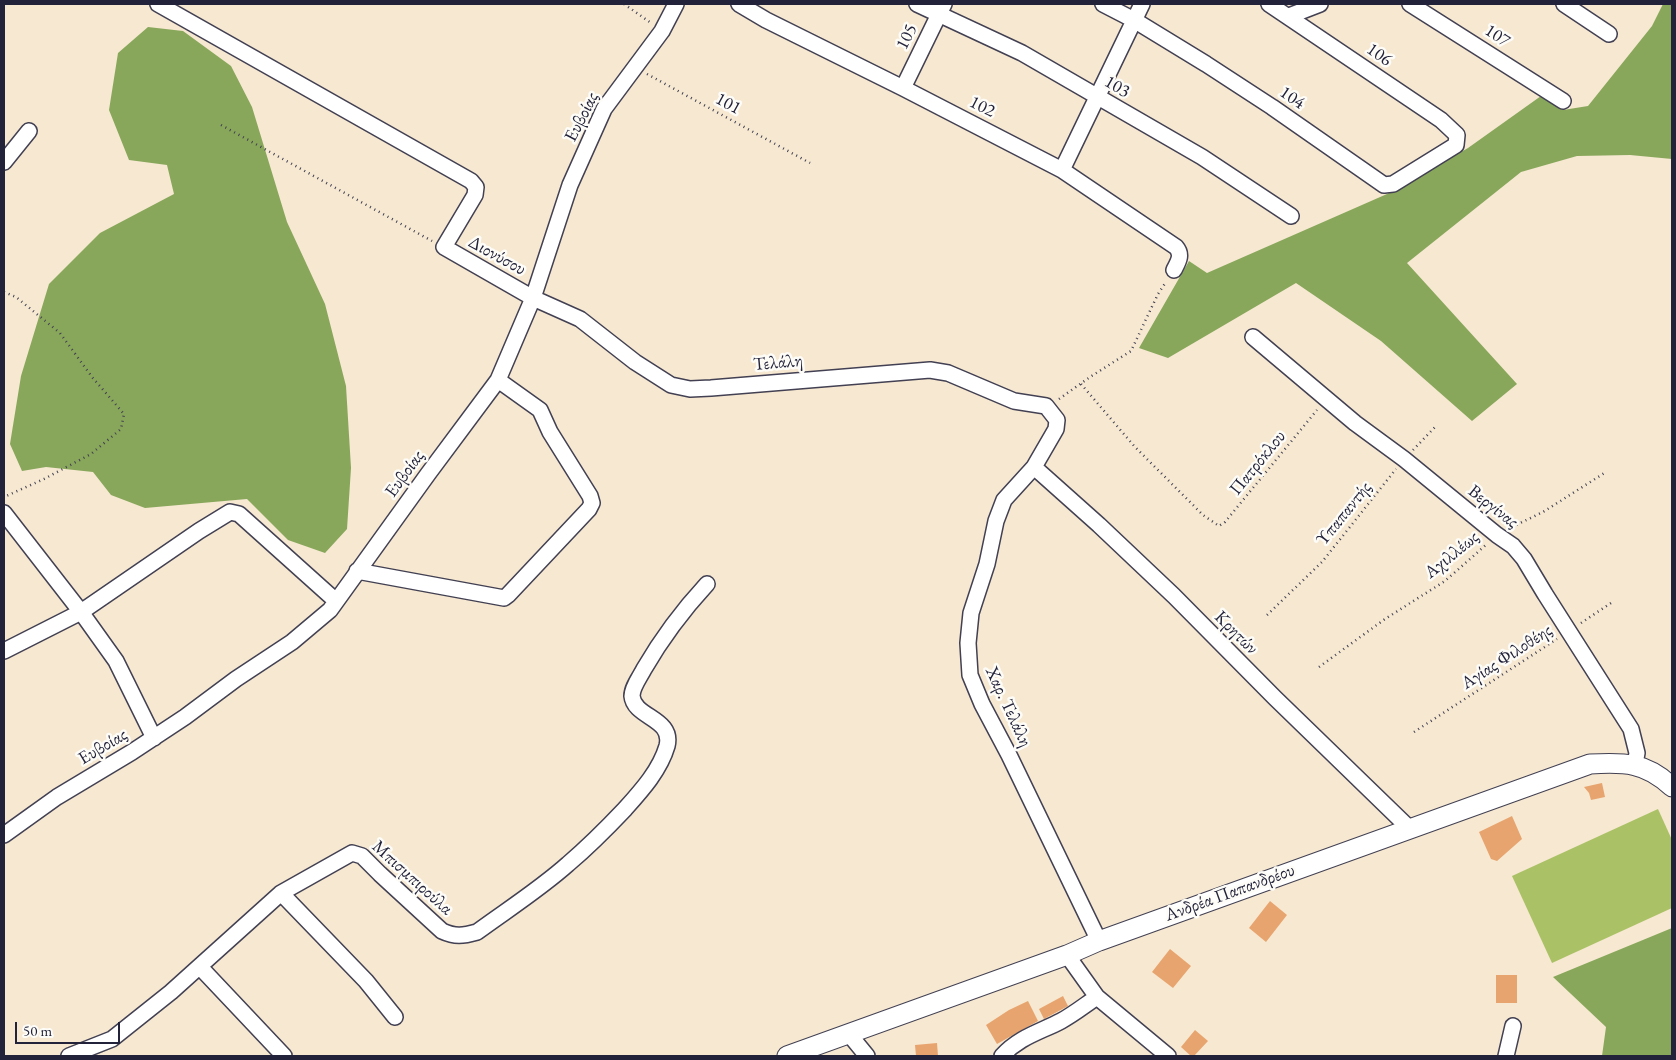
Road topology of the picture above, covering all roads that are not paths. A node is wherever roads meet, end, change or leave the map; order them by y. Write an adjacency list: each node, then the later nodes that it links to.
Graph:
1 (158, 4): 24 (street, Διονύσου)
2 (676, 4): 24 (street, Ευβοίας)
3 (739, 4): 15 (street, 102)
4 (917, 4): 11 (street, 103)
5 (1103, 4): 13 (street, 104)
6 (1142, 4): 13 (street)
7 (1269, 4): 12 (street, 106)
8 (1320, 4): 12 (street)
9 (1410, 4): 17 (street, 107)
10 (1564, 4): 14 (street)
11 (942, 9): 15 (street, 105); 16 (street, 103)
12 (1289, 16): 19 (street, 106)
13 (1134, 20): 16 (street); 19 (street, 104)
14 (1609, 34)
15 (903, 88): 21 (street, 102)
16 (1097, 98): 21 (street); 22 (street, 103)
17 (1563, 101)
18 (29, 131): 20 (street)
19 (1456, 145)
20 (4, 162)
21 (1062, 170): 23 (street, 102)
22 (1291, 216)
23 (1174, 270)
24 (533, 298): 26 (street, Ευβοίας); 27 (street, Τελάλη)
25 (1253, 337): 36 (street, Βεργίνας)
26 (498, 380): 30 (street, Ευβοίας); 30 (street)
27 (1046, 406): 28 (street, Χαρ. Τελάλη)
28 (1034, 467): 38 (street, Κρητών); 41 (street, Χαρ. Τελάλη)
29 (4, 513): 33 (street)
30 (357, 571): 32 (street, Ευβοίας)
31 (707, 584): 40 (street, Μπισμπιρούλα)
32 (336, 601): 33 (street); 35 (street, Ευβοίας)
33 (81, 612): 34 (street); 35 (street)
34 (4, 650)
35 (154, 738): 39 (street, Ευβοίας)
36 (1635, 764): 37 (main road, Ανδρέα Παπανδρέου); 38 (main road, Ανδρέα Παπανδρέου)
37 (1672, 787)
38 (1409, 828): 41 (main road, Ανδρέα Παπανδρέου)
39 (4, 835)
40 (281, 893): 43 (street, Μπισμπιρούλα); 45 (street)
41 (1099, 941): 42 (main road, Ανδρέα Παπανδρέου)
42 (1067, 955): 44 (street); 47 (main road, Ανδρέα Παπανδρέου)
43 (200, 967): 49 (street, Μπισμπιρούλα); 51 (street)
44 (1097, 997): 54 (street); 55 (street)
45 (395, 1017)
46 (1513, 1026): 56 (street)
47 (849, 1034): 48 (main road, Ανδρέα Παπανδρέου); 53 (street)
48 (811, 1052): 52 (main road, Ανδρέα Παπανδρέου)
49 (87, 1053): 50 (street, Μπισμπιρούλα)
50 (69, 1056)
51 (284, 1056)
52 (787, 1056)
53 (867, 1056)
54 (1002, 1056)
55 (1168, 1056)
56 (1506, 1056)

